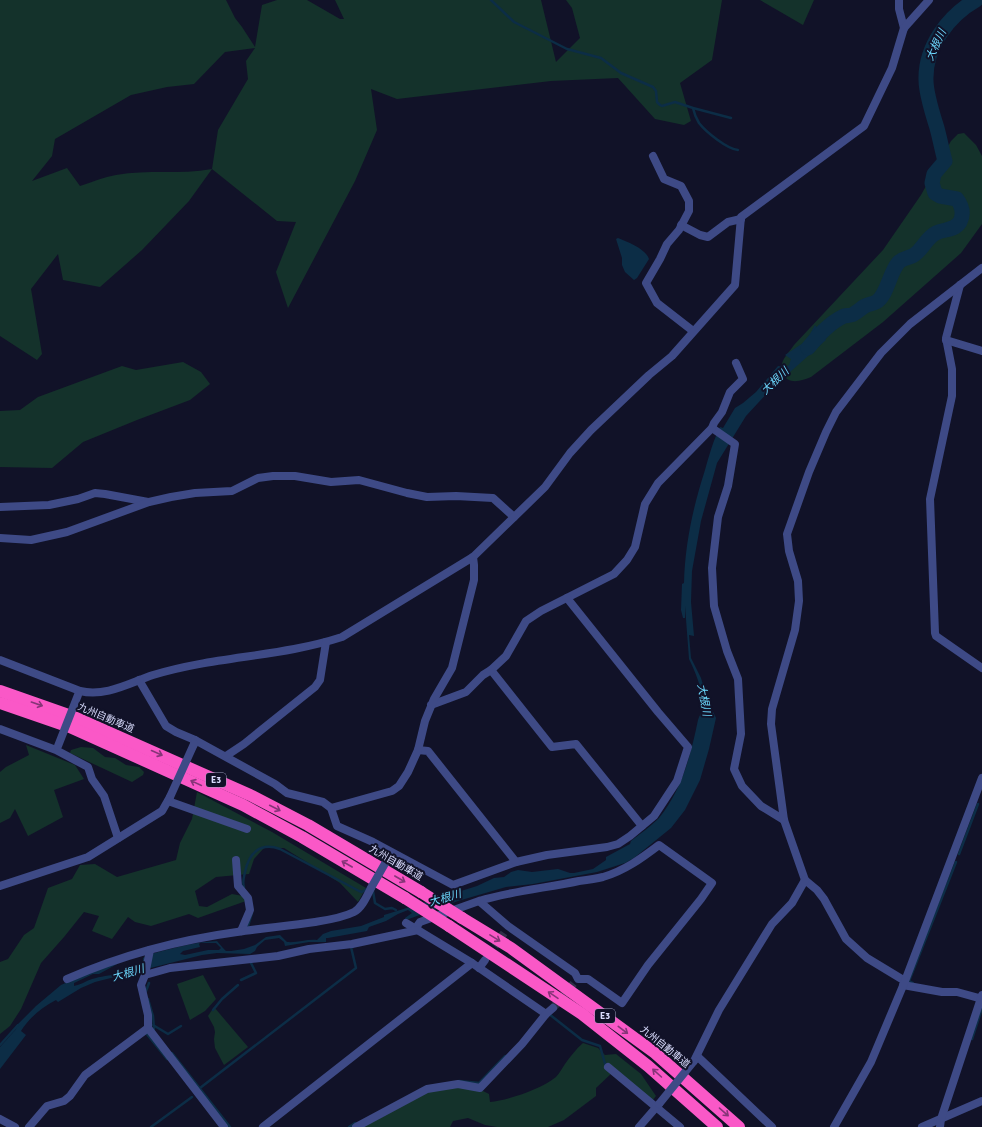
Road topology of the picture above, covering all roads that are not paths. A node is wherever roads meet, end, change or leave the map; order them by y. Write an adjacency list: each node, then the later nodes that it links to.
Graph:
1 (899, 0): 3 (street)
2 (929, 0): 3 (street)
3 (904, 28): 5 (street)
4 (653, 156): 6 (street)
5 (741, 219): 6 (street); 9 (street)
6 (681, 225): 9 (street)
7 (982, 268): 8 (street)
8 (960, 285): 10 (street); 37 (street)
9 (693, 331): 16 (street)
10 (946, 340): 11 (street); 22 (street)
11 (982, 351)
12 (736, 363): 13 (street)
13 (713, 429): 19 (street); 37 (street)
14 (149, 502): 15 (street); 16 (street); 17 (street)
15 (0, 507)
16 (514, 517): 18 (street)
17 (0, 538)
18 (473, 557): 20 (street); 28 (street)
19 (567, 598): 23 (street); 38 (street)
20 (326, 642): 24 (street); 33 (street)
21 (0, 660): 26 (street)
22 (982, 668)
23 (491, 670): 28 (street); 38 (street)
24 (139, 680): 26 (street); 30 (street)
25 (0, 691): 75 (highway, 九州自動車道 / E3, one-way to 75, bridge)
26 (79, 693): 31 (street, bridge)
27 (0, 703): 74 (highway, E3, one-way to 27, bridge)
28 (431, 705): 32 (street)
29 (0, 729): 31 (street)
30 (195, 742): 33 (street); 35 (street, bridge)
31 (57, 748): 40 (street)
32 (418, 750): 36 (street); 43 (street)
33 (226, 756): 36 (street)
34 (982, 778): 56 (street)
35 (169, 799): 39 (street); 40 (street)
36 (331, 808): 41 (street)
37 (784, 820): 44 (street)
38 (642, 826): 43 (street)
39 (247, 829)
40 (118, 838): 45 (street)
41 (392, 852): 43 (street); 49 (street, bridge)
42 (236, 860): 49 (street)
43 (516, 862)
44 (804, 880): 56 (street); 61 (street)
45 (0, 886)
46 (479, 901): 46 (street); 48 (street)
47 (406, 923): 48 (street)
48 (416, 930): 52 (street); 54 (street)
49 (241, 931): 50 (street)
50 (150, 950): 54 (street); 55 (street)
51 (485, 960): 53 (street)
52 (472, 963): 53 (street); 70 (street)
53 (479, 968): 59 (street)
54 (145, 973): 60 (street)
55 (67, 979)
56 (904, 983): 57 (street); 77 (street)
57 (982, 998): 66 (street)
58 (553, 1008): 59 (street)
59 (546, 1014): 71 (street)
60 (148, 1028): 68 (street); 69 (street)
61 (695, 1059): 64 (street, bridge); 76 (street)
62 (608, 1067): 64 (street)
63 (982, 1101): 66 (street)
64 (658, 1106): 72 (street); 73 (street)
65 (0, 1119): 67 (street)
66 (941, 1123): 78 (street)
67 (15, 1127)
68 (29, 1127)
69 (224, 1127)
70 (263, 1127)
71 (356, 1127)
72 (639, 1127)
73 (680, 1127)
74 (717, 1127)
75 (739, 1127)
76 (772, 1127)
77 (834, 1127)
78 (922, 1127)

